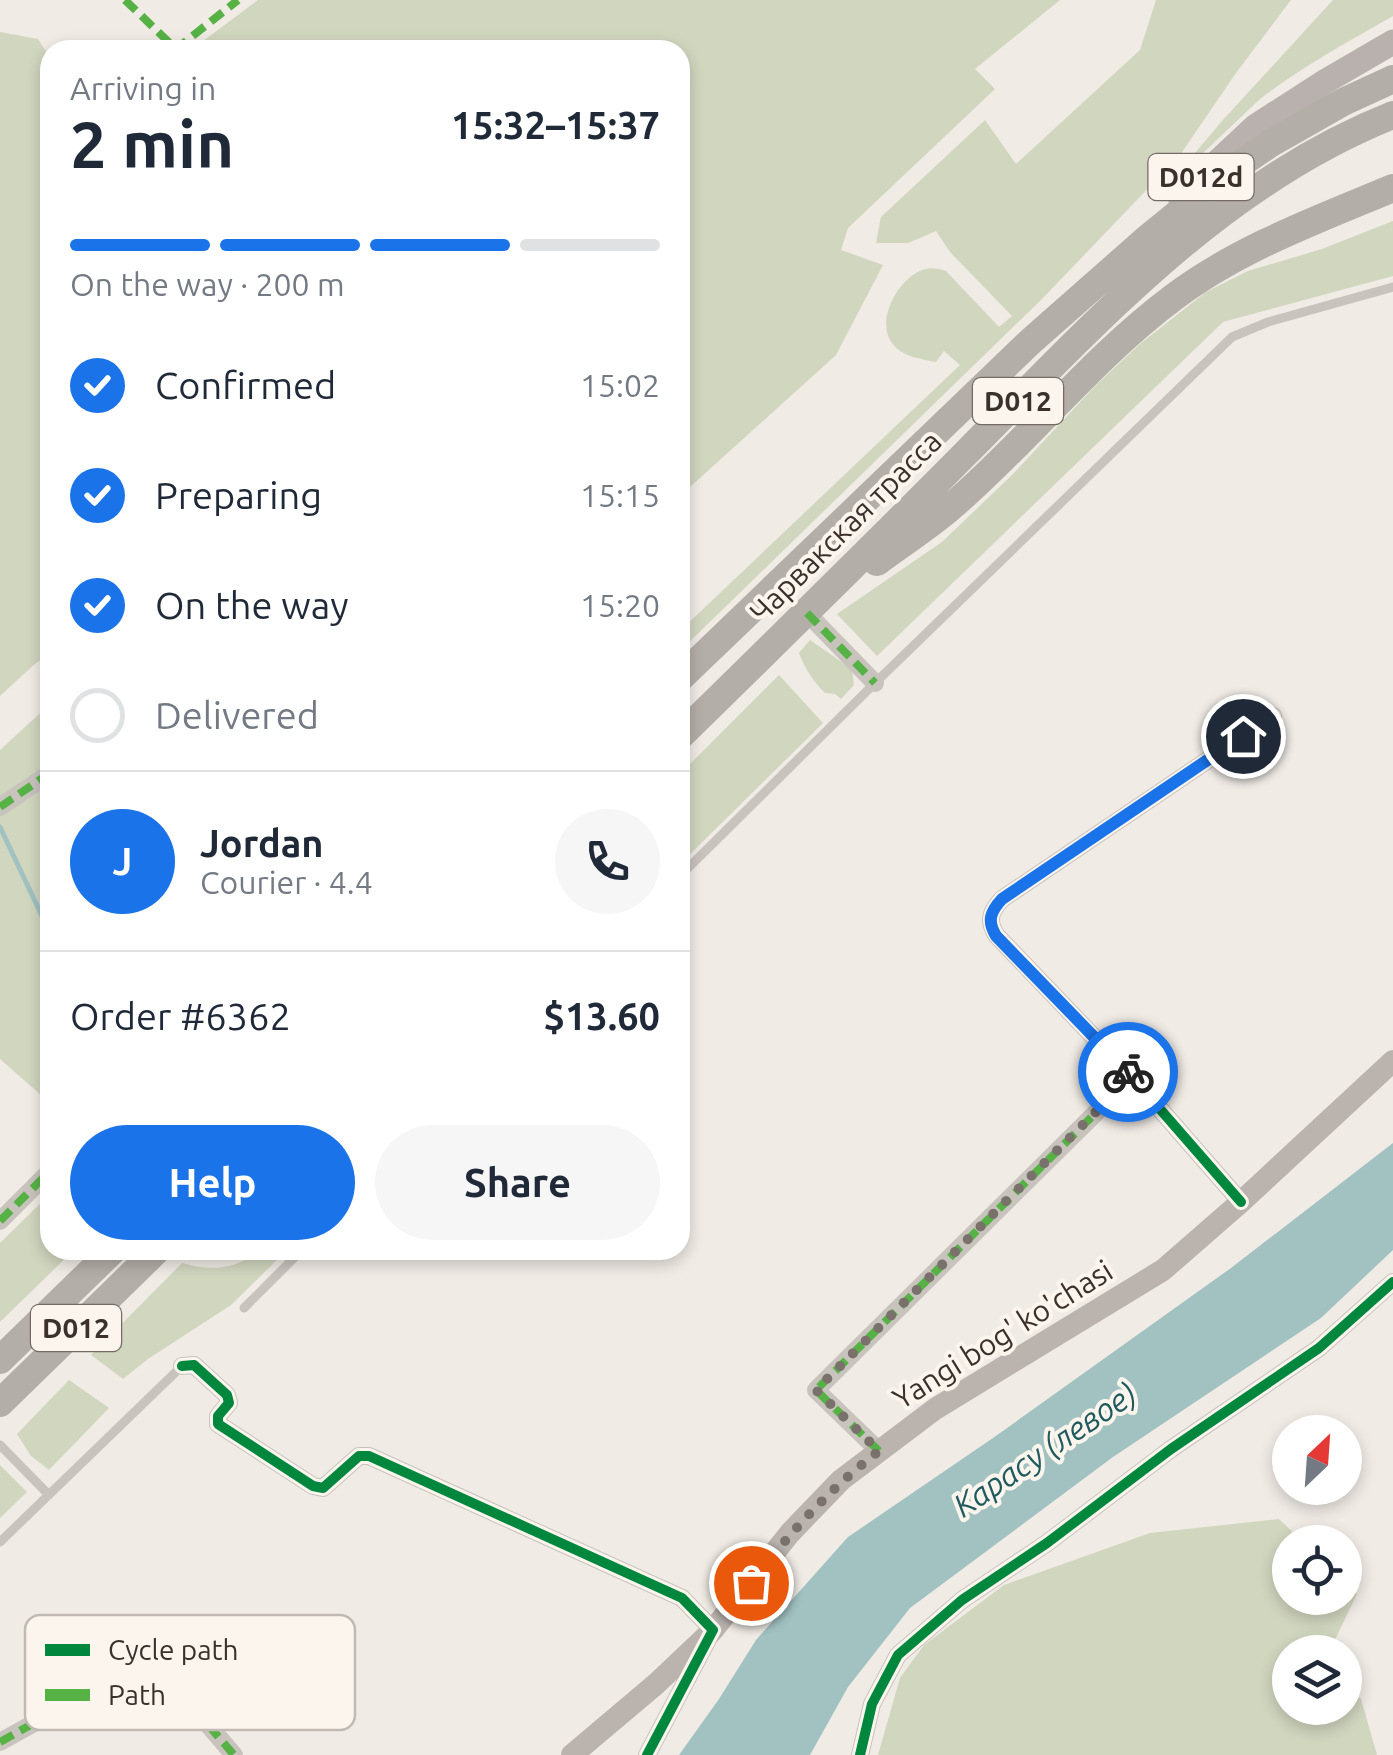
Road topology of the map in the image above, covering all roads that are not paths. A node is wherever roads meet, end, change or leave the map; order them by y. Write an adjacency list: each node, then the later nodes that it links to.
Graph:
1 (1393, 42): 6 (main road, D012d)
2 (1393, 80): 6 (highway, Чарвакская трасса / D012)
3 (1393, 115): 7 (highway, Чарвакская трасса / D012)
4 (1393, 188): 7 (highway, D012d)
5 (1393, 287): 9 (lane)
6 (1031, 341): 8 (highway, Чарвакская трасса / D012)
7 (807, 613): 9 (street); 11 (highway, Чарвакская трасса / D012)
8 (690, 668)
9 (875, 683): 14 (lane)
10 (1273, 716): 16 (street)
11 (690, 726)
12 (40, 780): 13 (street)
13 (1, 806)
14 (690, 866)
15 (1393, 1061): 18 (main road, Yangi bog' ko'chasi)
16 (1132, 1076): 18 (street); 29 (street)
17 (40, 1182): 19 (street)
18 (1241, 1202): 29 (main road, Yangi bog' ko'chasi)
19 (0, 1222)
20 (103, 1260): 25 (highway, D012)
21 (147, 1260): 27 (highway, D012)
22 (292, 1260): 24 (lane)
23 (1393, 1282): 39 (street)
24 (244, 1308)
25 (0, 1360)
26 (182, 1366): 30 (lane); 32 (street)
27 (0, 1403)
28 (0, 1445): 30 (lane)
29 (879, 1451): 32 (main road, Yangi bog' ko'chasi)
30 (49, 1495): 31 (lane)
31 (0, 1542)
32 (713, 1630): 37 (main road, Yangi bog' ko'chasi); 38 (street)
33 (25, 1728): 35 (street)
34 (212, 1730): 36 (street)
35 (0, 1742)
36 (234, 1755)
37 (572, 1755)
38 (647, 1755)
39 (860, 1755)

